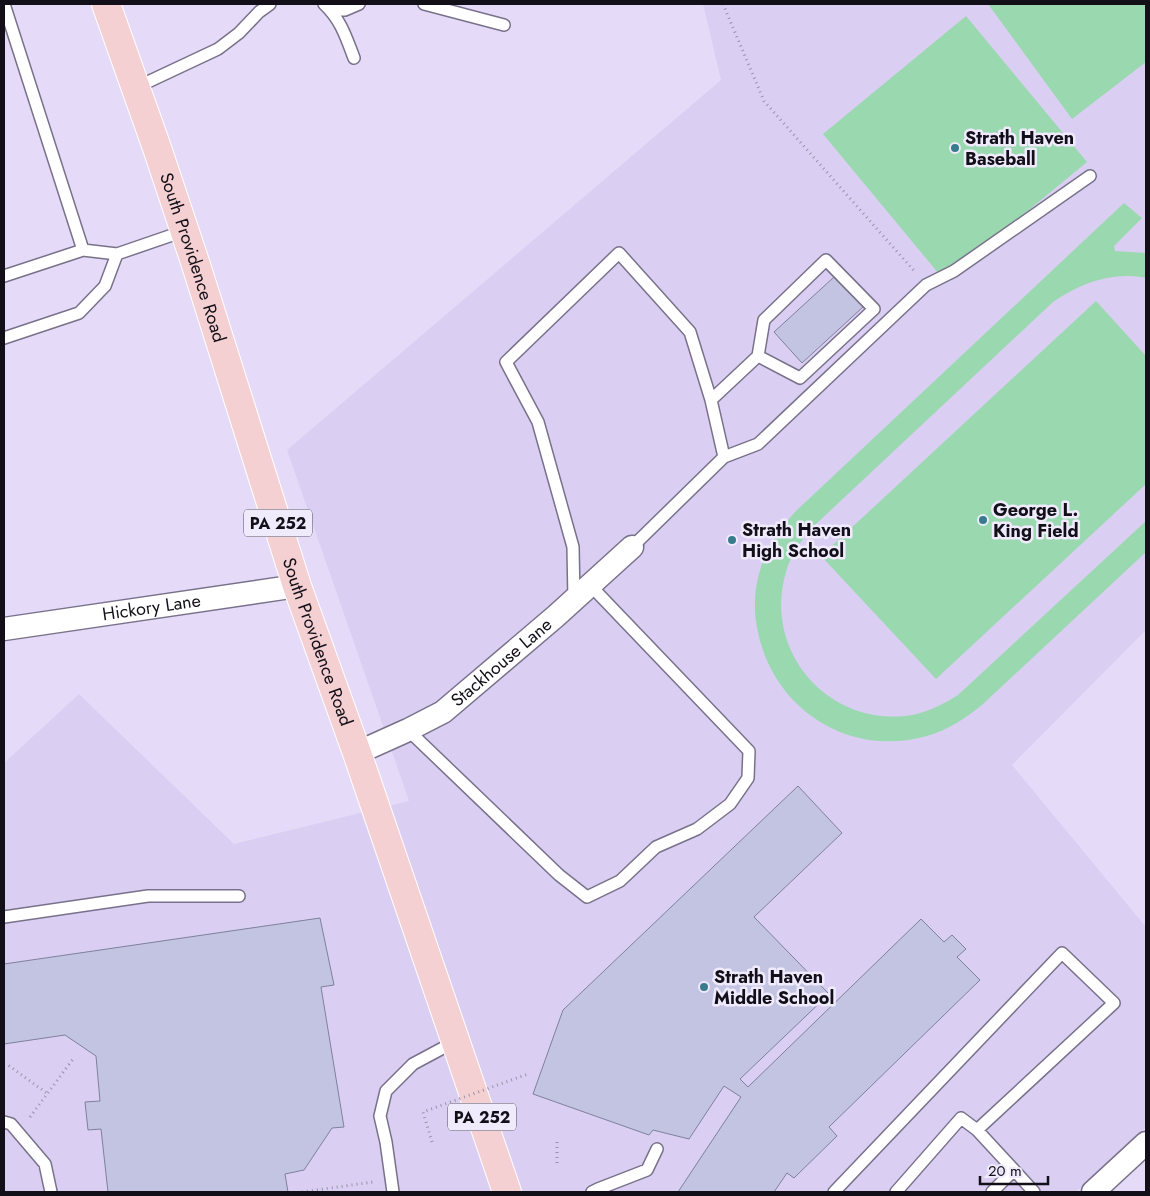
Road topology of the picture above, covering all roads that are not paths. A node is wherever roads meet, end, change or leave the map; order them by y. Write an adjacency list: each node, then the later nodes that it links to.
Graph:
1 (4, 4): 12 (lane)
2 (106, 4): 9 (main road, South Providence Road / PA 252)
3 (270, 4): 9 (lane)
4 (359, 4): 6 (lane)
5 (424, 4): 7 (lane)
6 (327, 7): 8 (lane)
7 (504, 25)
8 (354, 58)
9 (135, 88): 11 (main road, South Providence Road / PA 252)
10 (1090, 176): 18 (lane)
11 (184, 232): 13 (lane); 21 (main road, South Providence Road / PA 252)
12 (82, 250): 13 (lane); 14 (lane)
13 (117, 254): 15 (lane)
14 (4, 276)
15 (4, 338)
16 (758, 356): 16 (lane); 17 (lane)
17 (711, 400): 18 (lane); 22 (lane)
18 (724, 457): 19 (lane)
19 (632, 547): 20 (street, Stackhouse Lane)
20 (590, 585): 22 (street, Stackhouse Lane); 24 (lane)
21 (297, 586): 23 (street, Hickory Lane); 25 (main road, South Providence Road / PA 252)
22 (574, 600): 24 (street, Stackhouse Lane)
23 (4, 629)
24 (408, 730): 25 (street, Stackhouse Lane)
25 (357, 753): 28 (main road, South Providence Road / PA 252)
26 (239, 896): 27 (lane)
27 (4, 917)
28 (456, 1041): 35 (lane); 36 (main road, South Providence Road / PA 252)
29 (4, 1122): 34 (lane)
30 (976, 1130): 33 (lane); 38 (lane); 39 (lane)
31 (1146, 1143): 42 (street)
32 (657, 1149): 37 (lane)
33 (1014, 1170): 40 (lane); 41 (lane)
34 (52, 1192)
35 (393, 1192)
36 (508, 1192)
37 (592, 1192)
38 (834, 1192)
39 (896, 1192)
40 (992, 1192)
41 (1034, 1192)
42 (1093, 1192)

